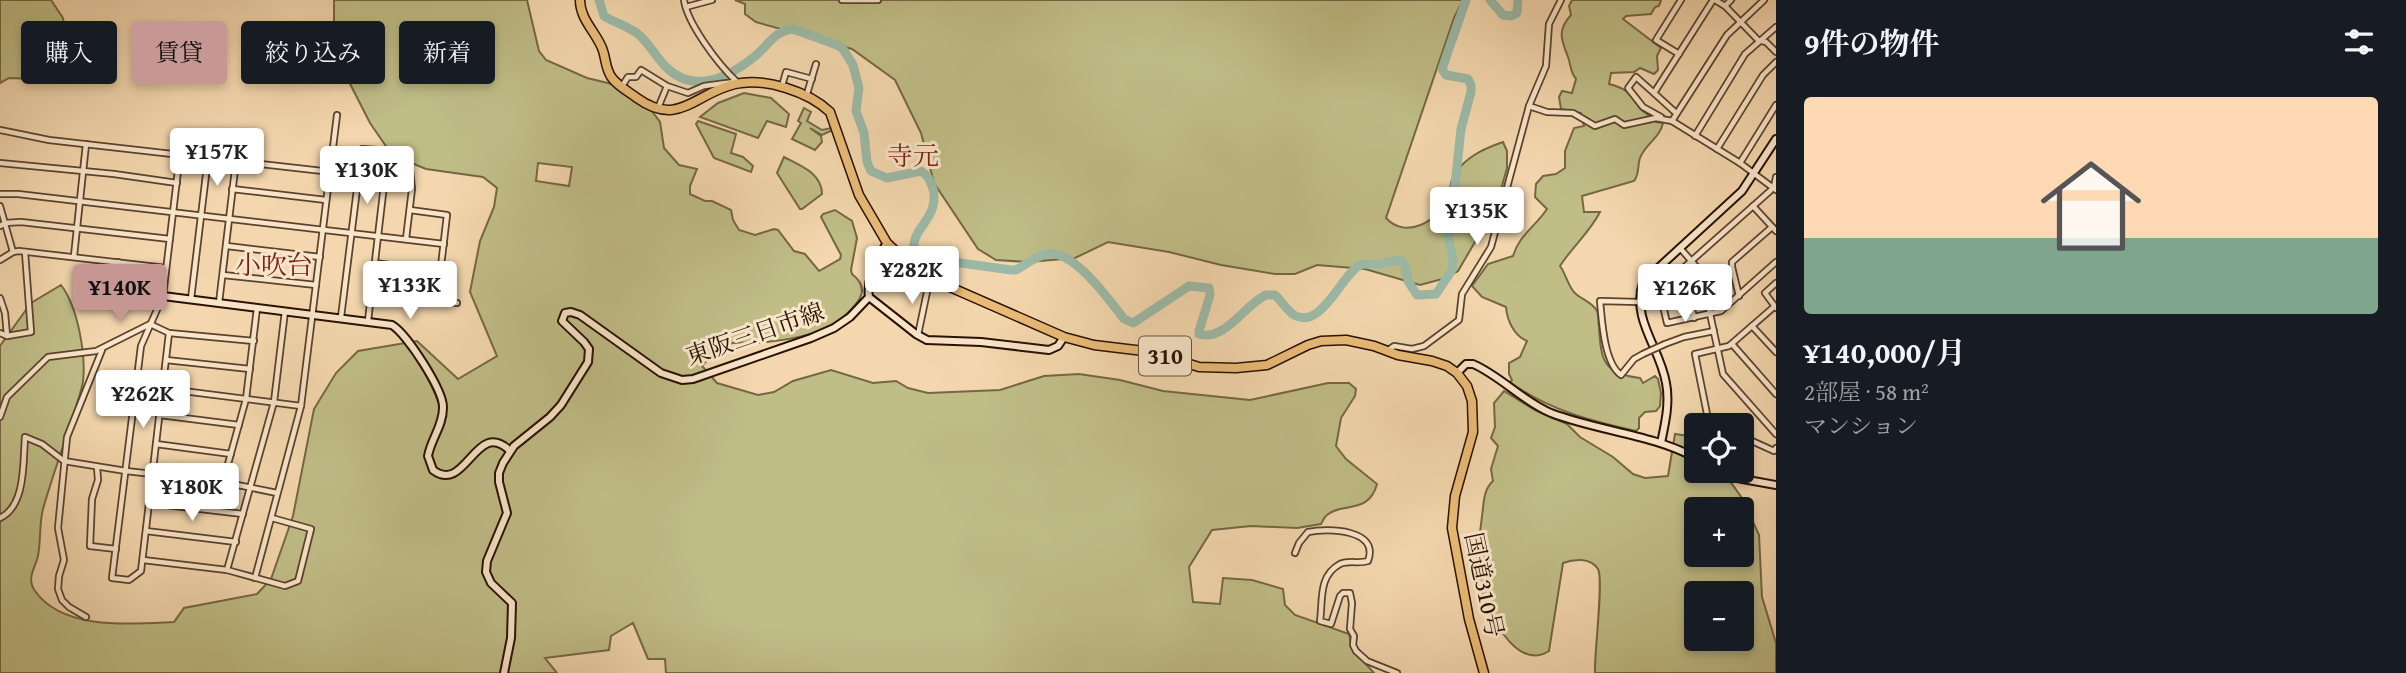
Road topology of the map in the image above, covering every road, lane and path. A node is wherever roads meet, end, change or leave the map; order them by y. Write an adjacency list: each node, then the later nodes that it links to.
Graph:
1 (580, 0): 23 (highway)
2 (684, 0): 12 (street)
3 (712, 0): 12 (street)
4 (842, 0): 5 (street)
5 (878, 0)
6 (1560, 0): 28 (street)
7 (1681, 0): 17 (street)
8 (1714, 0): 11 (street); 17 (street)
9 (1731, 0): 11 (street)
10 (1764, 0): 13 (street)
11 (1725, 6): 13 (street)
12 (685, 7): 21 (street)
13 (1741, 22): 15 (street); 30 (street)
14 (1776, 27): 15 (street)
15 (1761, 40): 16 (street); 35 (street)
16 (1776, 52)
17 (1679, 54): 25 (street)
18 (1776, 62): 38 (street)
19 (816, 64): 20 (street)
20 (812, 79): 24 (street); 26 (street)
21 (735, 80): 22 (street); 24 (highway, 310); 29 (highway, 310)
22 (667, 86): 23 (street); 29 (street)
23 (622, 87): 29 (highway)
24 (782, 88): 26 (highway, 310)
25 (1654, 93): 30 (street); 32 (street)
26 (806, 97): 70 (highway, 310)
27 (1776, 105): 44 (street)
28 (1529, 106): 32 (street); 120 (street)
29 (658, 110)
30 (1676, 113): 33 (street)
31 (337, 115): 46 (street)
32 (1662, 118): 33 (street)
33 (1672, 121): 35 (street)
34 (0, 130): 37 (street)
35 (1695, 136): 38 (street)
36 (1776, 139): 47 (main road)
37 (86, 144): 40 (street); 45 (street)
38 (1717, 149): 44 (street)
39 (388, 151): 48 (street); 58 (street); 67 (street)
40 (180, 154): 41 (street); 50 (street)
41 (208, 158): 42 (street); 60 (street)
42 (236, 161): 46 (street); 52 (street)
43 (0, 163): 45 (street)
44 (1740, 163): 47 (street)
45 (83, 171): 50 (street); 55 (street)
46 (330, 172): 48 (street); 54 (street)
47 (1755, 173): 51 (street); 73 (main road)
48 (358, 175): 66 (street)
49 (1776, 177): 51 (street)
50 (177, 183): 59 (street)
51 (1775, 189): 57 (street)
52 (232, 190): 54 (street); 61 (street)
53 (0, 194): 55 (street)
54 (326, 200): 65 (street)
55 (80, 201): 59 (street); 63 (street)
56 (0, 206): 62 (street)
57 (1753, 206): 64 (street); 80 (street)
58 (410, 210): 69 (street); 71 (street)
59 (174, 211): 60 (street); 68 (street)
60 (201, 215): 61 (street); 95 (street)
61 (230, 219): 65 (street); 72 (street)
62 (3, 225): 63 (street); 74 (street)
63 (76, 228): 68 (street); 76 (street)
64 (1774, 229): 92 (street)
65 (323, 230): 66 (street); 77 (street)
66 (351, 233): 67 (street); 105 (street)
67 (378, 236): 69 (street); 82 (street)
68 (170, 239): 83 (street)
69 (406, 239): 71 (street)
70 (887, 243): 87 (highway, 310); 93 (main road)
71 (444, 244): 84 (street)
72 (226, 246): 77 (street); 86 (street)
73 (1680, 247): 80 (street); 97 (main road)
74 (13, 252): 75 (street); 78 (street)
75 (25, 252): 76 (street); 114 (street)
76 (74, 256): 79 (street)
77 (320, 257): 89 (street)
78 (0, 260)
79 (118, 262): 83 (street); 91 (street)
80 (1692, 262): 85 (street); 104 (street)
81 (1776, 262): 92 (street)
82 (375, 263): 84 (street); 90 (street)
83 (166, 268): 91 (street)
84 (440, 272): 96 (street)
85 (1678, 274): 106 (street); 106 (street)
86 (223, 275): 89 (street); 98 (street)
87 (927, 277): 113 (street); 115 (highway, 310)
88 (1776, 283): 100 (street)
89 (316, 285): 103 (street)
90 (372, 293): 96 (street); 107 (street)
91 (163, 296): 95 (main road); 108 (street)
92 (1739, 296): 104 (street)
93 (869, 297): 113 (main road); 140 (main road, 東阪三日市線)
94 (0, 298): 114 (street)
95 (191, 300): 98 (main road)
96 (437, 300): 99 (street)
97 (1639, 302): 110 (street, bridge); 137 (main road)
98 (219, 303): 101 (main road)
99 (457, 303)
100 (1775, 307): 109 (street)
101 (257, 308): 102 (main road); 116 (street)
102 (285, 311): 103 (main road); 129 (street)
103 (313, 314): 105 (main road); 130 (street)
104 (1710, 314): 106 (street); 110 (street)
105 (341, 317): 107 (main road)
106 (1693, 318)
107 (368, 321): 140 (main road)
108 (150, 324): 112 (street); 118 (street); 125 (street)
109 (1752, 326): 117 (street); 121 (street)
110 (1714, 331): 119 (street)
111 (0, 333): 114 (street)
112 (169, 333): 116 (street); 122 (street)
113 (918, 335): 115 (main road)
114 (7, 336)
115 (1065, 337): 120 (highway, 310)
116 (254, 341): 123 (street)
117 (1732, 344): 119 (street); 127 (street)
118 (103, 348): 133 (street); 143 (street)
119 (1718, 349): 131 (street); 135 (street)
120 (1387, 351): 124 (highway, 310)
121 (1776, 352)
122 (166, 360): 123 (street); 126 (street)
123 (250, 369): 128 (street)
124 (1457, 373): 137 (main road); 166 (highway, 国道310号)
125 (136, 385): 126 (street); 145 (street)
126 (163, 388): 128 (street); 132 (street)
127 (1776, 394)
128 (246, 399): 129 (street); 134 (street)
129 (274, 402): 130 (street); 150 (street)
130 (301, 405): 151 (street)
131 (1707, 413)
132 (160, 415): 134 (street); 138 (street)
133 (0, 417)
134 (239, 425): 142 (street)
135 (1776, 433)
136 (1754, 442): 139 (street)
137 (1661, 443): 141 (main road)
138 (156, 444): 142 (street); 146 (street)
139 (1776, 447)
140 (510, 451): 164 (main road)
141 (1684, 453)
142 (231, 454): 148 (street)
143 (64, 461): 144 (street); 154 (street); 163 (street)
144 (97, 467): 145 (street); 158 (street)
145 (126, 471): 146 (street); 158 (street)
146 (153, 474): 148 (street); 152 (street)
147 (1754, 481): 149 (main road)
148 (223, 482): 150 (street)
149 (1776, 485)
150 (251, 487): 151 (street); 153 (street)
151 (277, 493): 155 (street)
152 (149, 503): 153 (street); 156 (street)
153 (243, 514): 157 (street)
154 (0, 518)
155 (272, 518): 162 (street); 162 (street)
156 (146, 530): 157 (street); 160 (street)
157 (236, 542): 161 (street)
158 (116, 549): 160 (street)
159 (1295, 553): 165 (street)
160 (143, 560): 161 (street)
161 (227, 570): 162 (street)
162 (255, 578)
163 (86, 617)
164 (504, 673)
165 (1397, 673)
166 (1484, 673)

